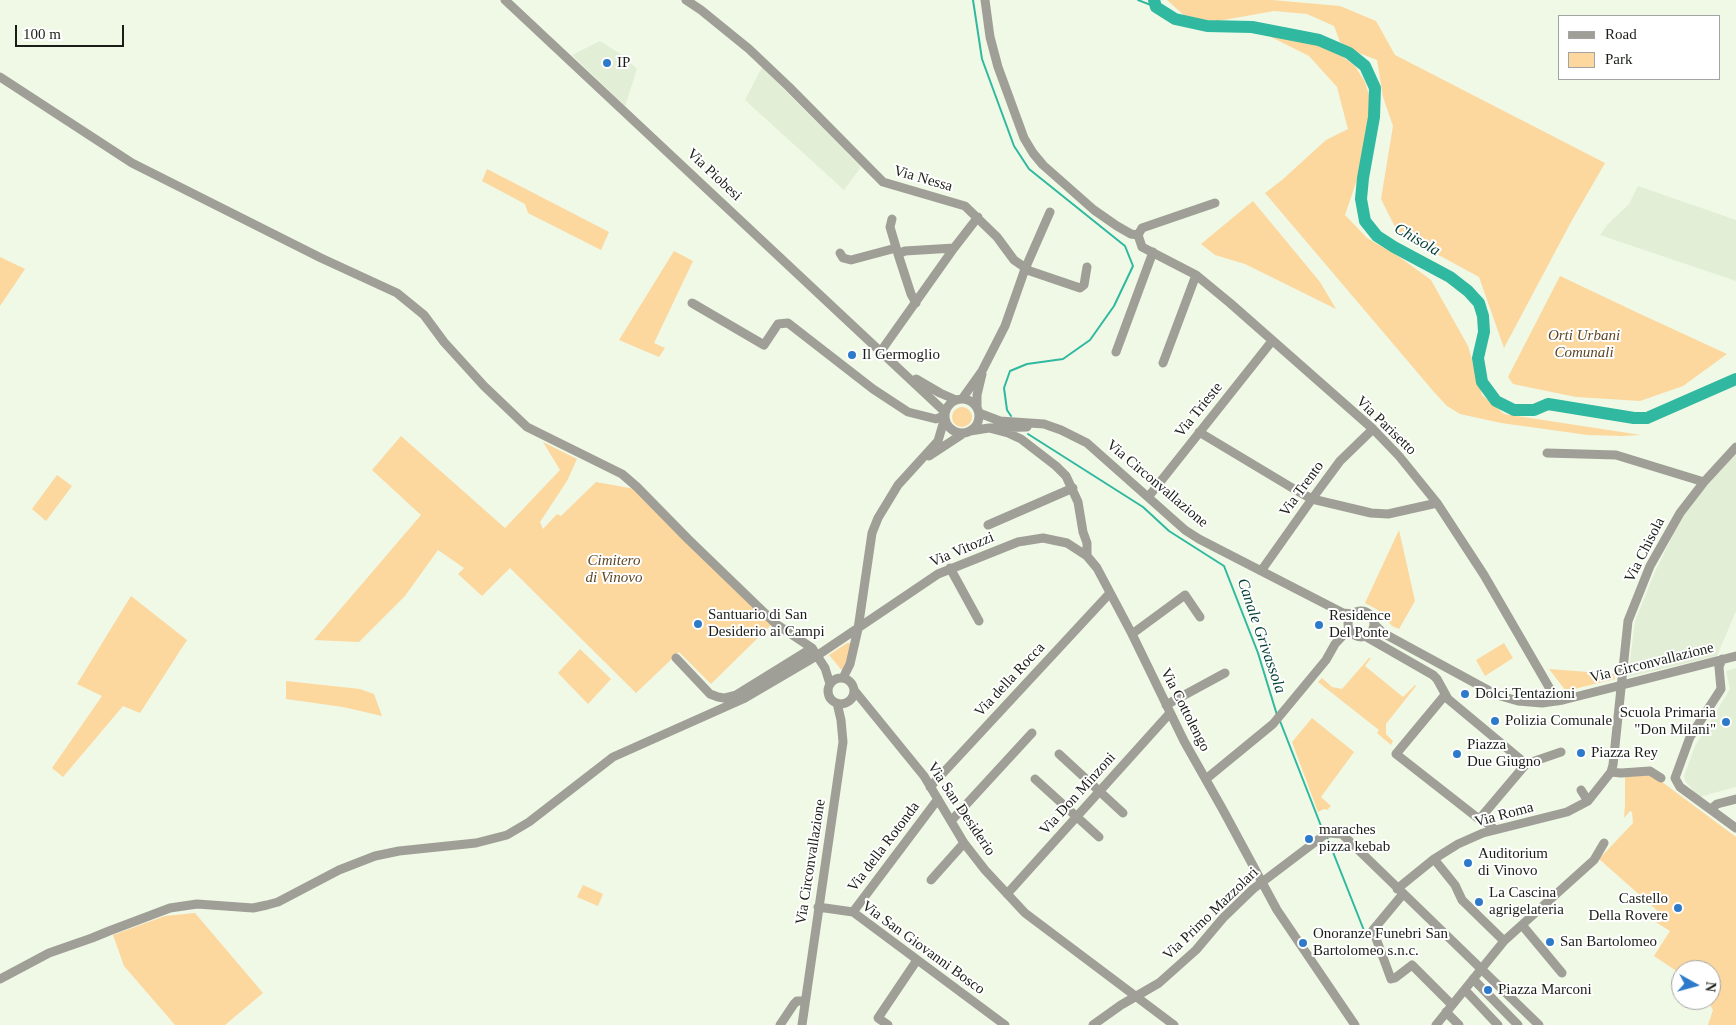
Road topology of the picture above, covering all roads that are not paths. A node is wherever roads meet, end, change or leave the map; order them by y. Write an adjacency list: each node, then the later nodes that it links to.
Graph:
1 (506, 0): 20 (street, Via Piobesi)
2 (686, 0): 7 (street, Via Nessa)
3 (985, 0): 9 (street)
4 (0, 77): 52 (street)
5 (1215, 203): 9 (street)
6 (1050, 212): 15 (street)
7 (978, 217): 10 (street); 15 (street, Via Nessa)
8 (892, 219): 11 (street)
9 (1140, 231): 12 (street, Via Parisetto)
10 (954, 248): 11 (street); 18 (street)
11 (897, 251): 13 (street); 18 (street)
12 (1153, 252): 16 (street, Via Parisetto); 21 (street)
13 (840, 253)
14 (1087, 267): 15 (street)
15 (1025, 269): 24 (street)
16 (1196, 275): 19 (street, Via Parisetto); 22 (street)
17 (692, 303): 27 (street)
18 (916, 303): 20 (street)
19 (1272, 341): 29 (street, Via Parisetto); 32 (street, Via Trieste)
20 (881, 351): 23 (street, Via Piobesi)
21 (1116, 352)
22 (1164, 363)
23 (903, 371): 25 (street, Via Piobesi); 27 (street, Via Piobesi)
24 (982, 371): 25 (street); 26 (street)
25 (959, 399): 26 (street); 27 (street)
26 (978, 411): 30 (street, Via Circonvallazione); 31 (street)
27 (945, 415): 31 (street); 35 (street)
28 (989, 428): 30 (street, Via Circonvallazione); 31 (street, Via Circonvallazione); 37 (street, Via Cottolengo)
29 (1373, 429): 39 (street, Via Trento); 40 (street, Via Parisetto)
30 (1061, 430): 38 (street, Via Circonvallazione)
31 (967, 432): 35 (street)
32 (1198, 432): 38 (street, Via Trieste); 39 (street)
33 (1736, 447): 36 (street, Via Chisola)
34 (1547, 453): 36 (street)
35 (921, 461): 49 (street)
36 (1704, 482): 60 (street, Via Chisola)
37 (1073, 488): 41 (street); 42 (street, Via Cottolengo)
38 (1149, 496): 44 (street, Via Circonvallazione)
39 (1312, 498): 40 (street); 44 (street, Via Trento)
40 (1437, 503): 63 (street, Via Parisetto)
41 (988, 524)
42 (1087, 556): 43 (street, Via Vitozzi); 45 (street, Via Cottolengo)
43 (950, 568): 47 (street); 49 (street, Via Vitozzi)
44 (1261, 571): 48 (street, Via Circonvallazione)
45 (1110, 593): 51 (street, Via Cottolengo); 74 (street, Via della Rocca)
46 (1200, 617): 51 (street)
47 (979, 621)
48 (1350, 622): 50 (street); 50 (street); 73 (street)
49 (858, 629): 52 (street, Via Vitozzi); 58 (street)
50 (1370, 631): 62 (street); 63 (street, Via Circonvallazione)
51 (1132, 634): 65 (street, Via Cottolengo)
52 (815, 651): 54 (street); 56 (street); 105 (street)
53 (1736, 656): 55 (street, Via Circonvallazione)
54 (676, 658)
55 (1722, 659): 60 (street, Via Circonvallazione); 80 (street)
56 (825, 668): 58 (street); 59 (street)
57 (1225, 673): 65 (street, Via Don Minzoni)
58 (844, 679): 59 (street); 61 (street, Via San Desiderio)
59 (830, 684): 64 (street)
60 (1621, 685): 63 (street, Via Circonvallazione); 70 (street, Via Chisola)
61 (856, 695): 64 (street); 74 (street, Via San Desiderio)
62 (1445, 695): 69 (street); 83 (street)
63 (1557, 701)
64 (840, 703): 98 (street, Via Circonvallazione)
65 (1168, 709): 73 (street, Via Cottolengo); 76 (street, Via Don Minzoni)
66 (1032, 732): 84 (street)
67 (1561, 752): 69 (street)
68 (1059, 754): 76 (street)
69 (1526, 764): 83 (street)
70 (1611, 772): 71 (street); 79 (street, Via Roma)
71 (1661, 778)
72 (1035, 779): 82 (street)
73 (1206, 779): 95 (street, Via Cottolengo)
74 (930, 786): 77 (street, Via San Desiderio)
75 (1581, 790): 79 (street)
76 (1099, 791): 81 (street); 82 (street, Via Don Minzoni)
77 (938, 799): 84 (street, Via San Desiderio); 99 (street, Via della Rotonda)
78 (1736, 799): 80 (street)
79 (1588, 801): 86 (street, Via Roma)
80 (1711, 809): 85 (street)
81 (1122, 813)
82 (1076, 816): 88 (street); 97 (street, Via Don Minzoni)
83 (1481, 818): 86 (street); 87 (street)
84 (951, 821): 90 (street, Via San Desiderio)
85 (1736, 828)
86 (1494, 829): 87 (street, Via Roma)
87 (1483, 833): 91 (street, Via Roma)
88 (1099, 837)
89 (1604, 842): 100 (street)
90 (964, 843): 94 (street); 97 (street, Via San Desiderio)
91 (1445, 853): 92 (street, Via Roma); 93 (street)
92 (1434, 859): 93 (street); 96 (street, Via Roma)
93 (1441, 868): 101 (street)
94 (932, 880)
95 (1262, 882): 96 (street, Via Primo Mazzolari); 108 (street, Via Primo Mazzolari); 118 (street, Via Cottolengo)
96 (1400, 892): 103 (street); 110 (street, Via Roma)
97 (1007, 894): 108 (street, Via San Desiderio)
98 (818, 906): 99 (street, Via San Giovanni Bosco); 109 (street, Via Circonvallazione)
99 (853, 912): 102 (street, Via San Giovanni Bosco)
100 (1522, 924): 101 (street); 104 (street)
101 (1504, 941): 103 (street)
102 (917, 960): 114 (street); 115 (street, Via San Giovanni Bosco)
103 (1481, 968): 106 (street); 111 (street)
104 (1562, 973)
105 (0, 979)
106 (1473, 979): 107 (street); 122 (street)
107 (1465, 990): 110 (street); 121 (street)
108 (1137, 996): 116 (street, Via Primo Mazzolari); 117 (street, Via San Desiderio)
109 (805, 1001): 112 (street); 113 (street, Via Circonvallazione)
110 (1449, 1009): 119 (street); 120 (street)
111 (1535, 1022): 123 (street)
112 (780, 1025)
113 (802, 1025)
114 (888, 1025)
115 (1006, 1025)
116 (1093, 1025)
117 (1174, 1025)
118 (1354, 1025)
119 (1437, 1025)
120 (1459, 1025)
121 (1498, 1025)
122 (1518, 1025)
123 (1524, 1025)

